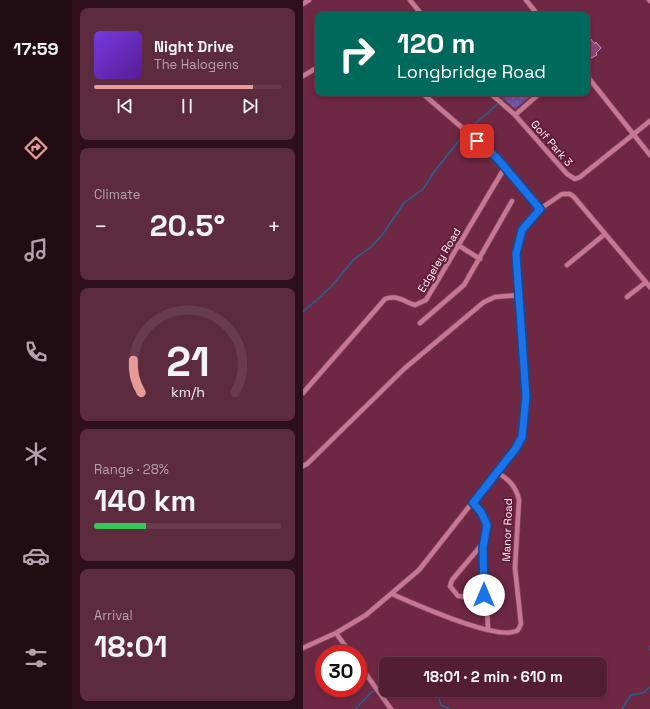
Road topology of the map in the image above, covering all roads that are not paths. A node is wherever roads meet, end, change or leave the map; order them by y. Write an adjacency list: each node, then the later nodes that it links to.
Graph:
1 (309, 0): 4 (street)
2 (411, 0): 5 (street)
3 (526, 0): 6 (street)
4 (303, 4)
5 (420, 12)
6 (536, 12)
7 (315, 69): 8 (street)
8 (303, 76)
9 (590, 80): 15 (street)
10 (426, 96): 17 (street)
11 (493, 96): 13 (street, Golf Park 3)
12 (537, 96): 13 (street)
13 (515, 115): 15 (street, Golf Park 3)
14 (650, 121): 15 (street)
15 (634, 134): 16 (street)
16 (650, 155)
17 (505, 168): 19 (street); 21 (street, Edgeley Road)
18 (512, 201): 22 (street)
19 (540, 209): 20 (street); 26 (street)
20 (605, 234): 23 (street); 24 (street)
21 (459, 246): 22 (street); 29 (street, Edgeley Road)
22 (480, 258): 28 (street)
23 (567, 264)
24 (646, 282): 25 (street); 27 (street)
25 (650, 287)
26 (519, 296): 30 (street); 31 (street)
27 (627, 297)
28 (420, 323)
29 (303, 393)
30 (303, 466)
31 (497, 472): 32 (street); 36 (street, Manor Road)
32 (473, 503): 33 (street); 34 (street)
33 (484, 542): 35 (street); 35 (street)
34 (392, 594): 36 (street, Manor Road); 37 (street)
35 (484, 595): 36 (street)
36 (487, 630)
37 (336, 633): 38 (street); 39 (street)
38 (345, 645)
39 (303, 648)
40 (367, 676): 41 (street)
41 (391, 709)

